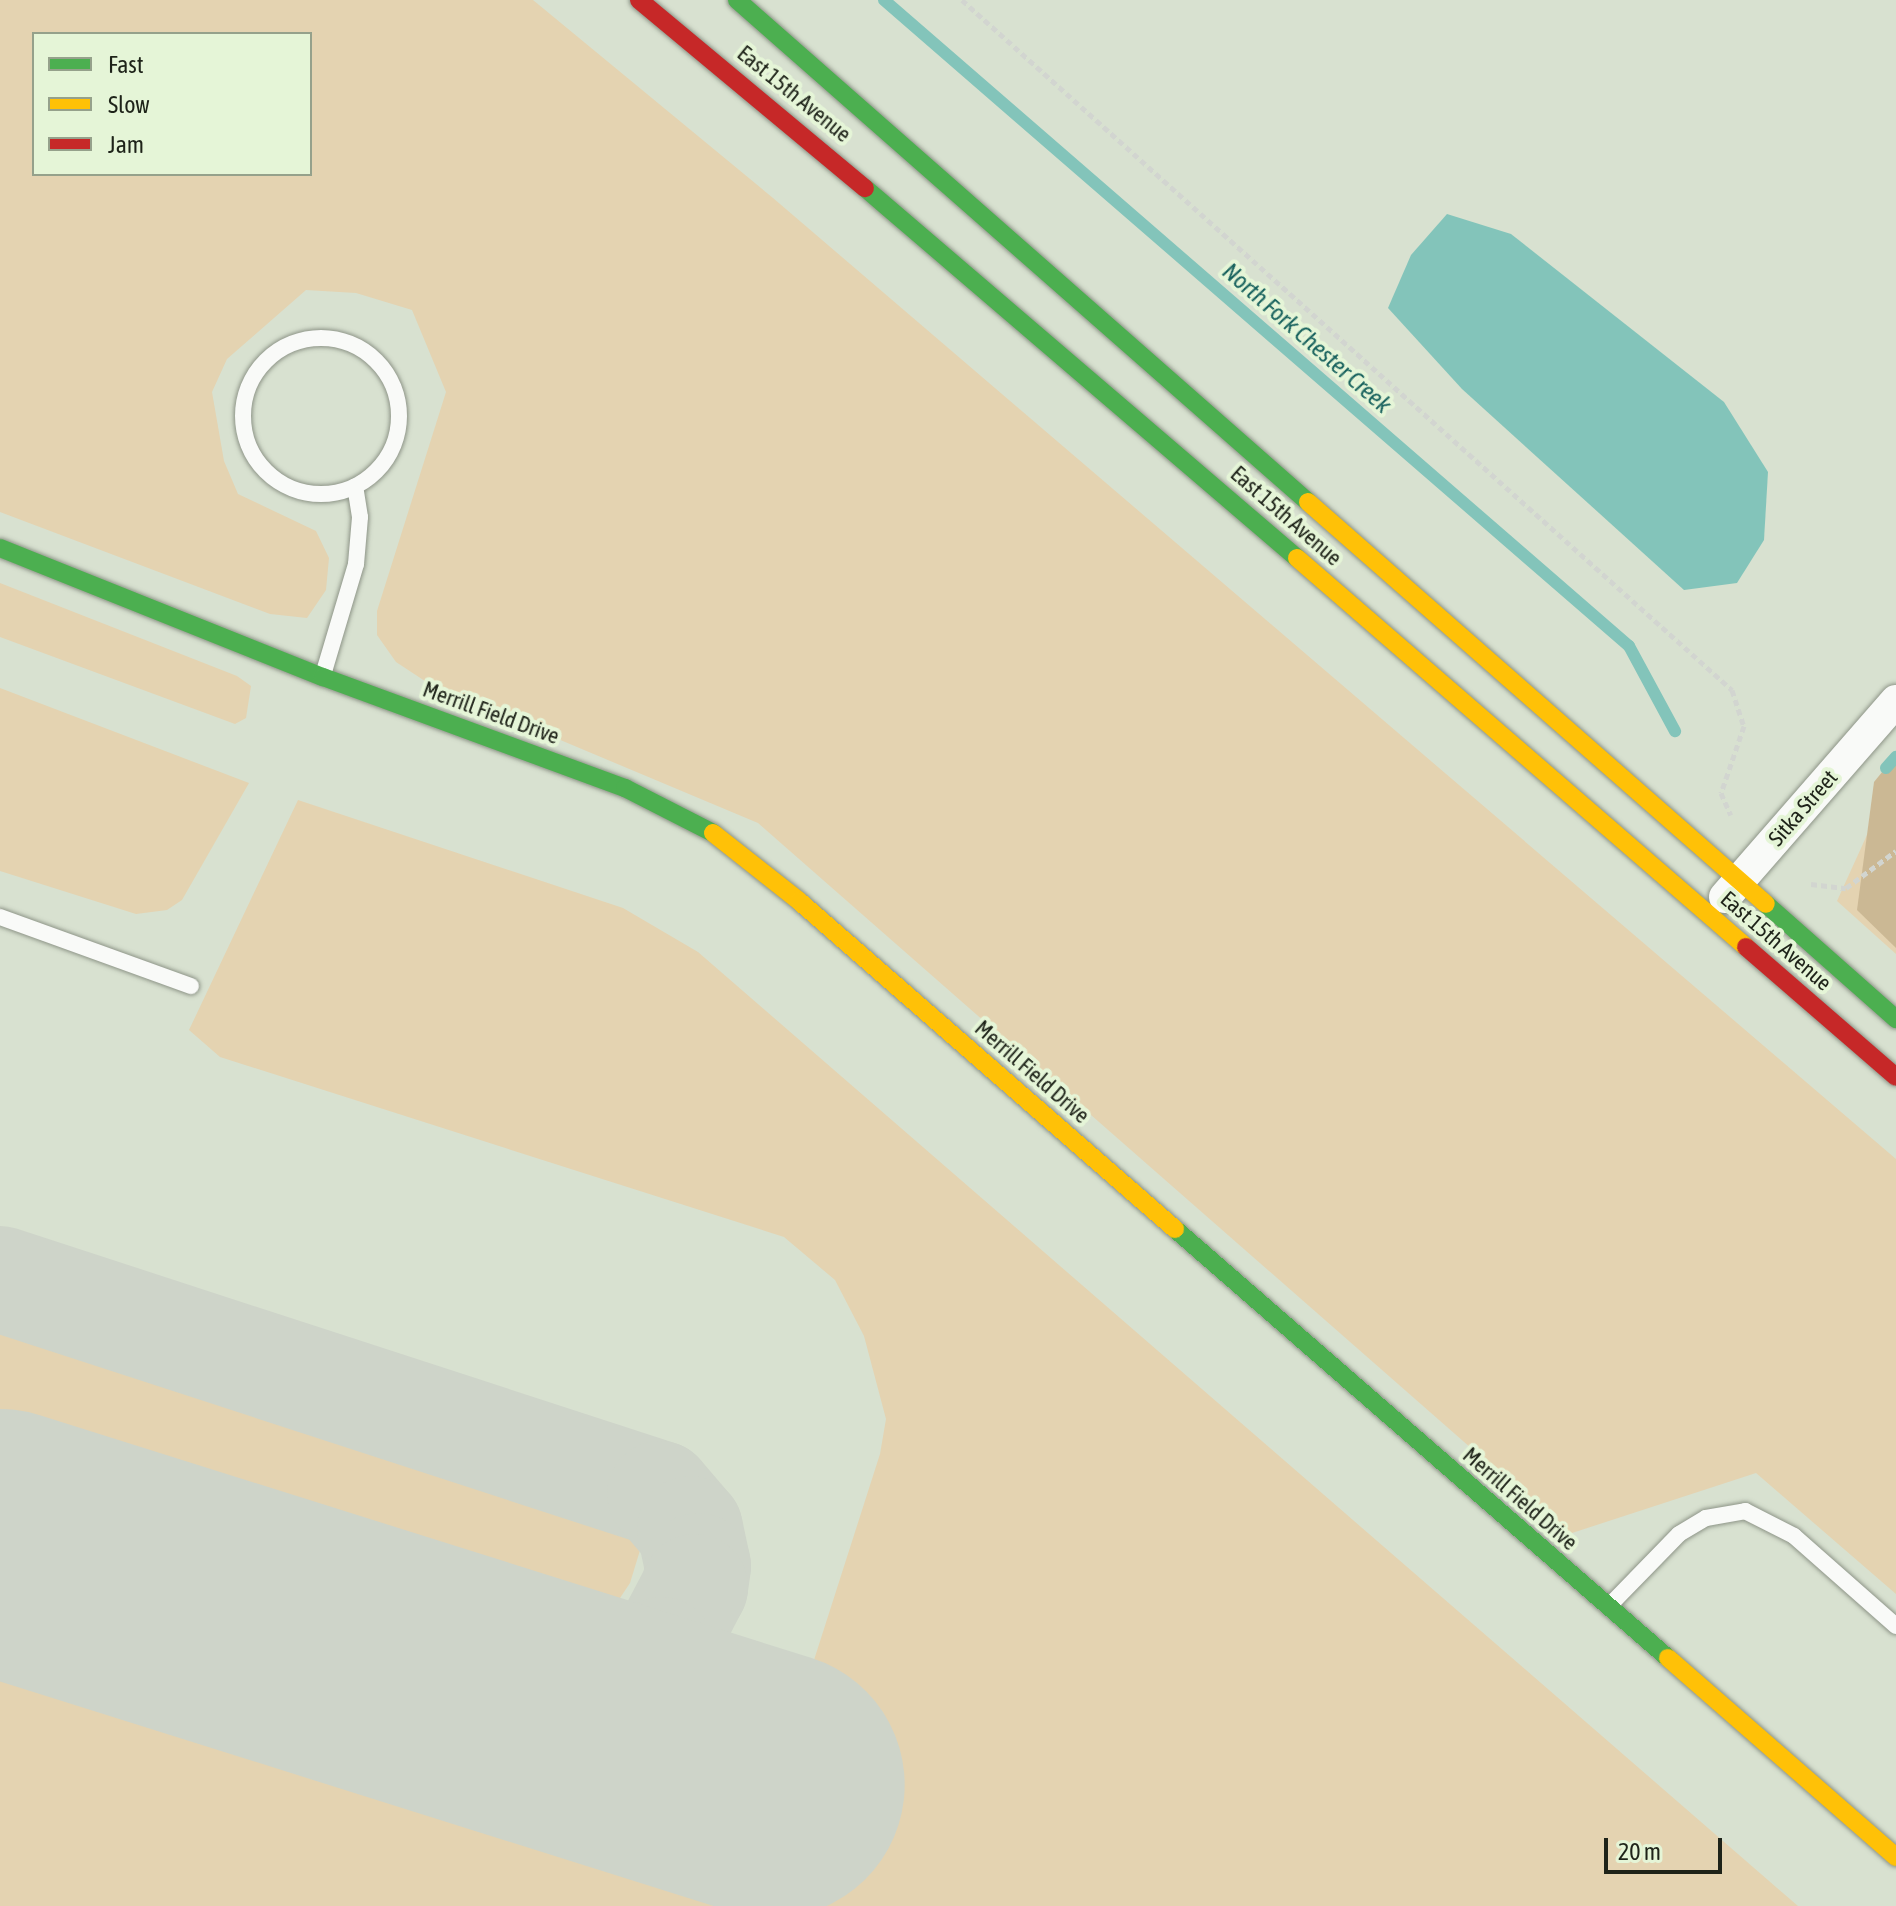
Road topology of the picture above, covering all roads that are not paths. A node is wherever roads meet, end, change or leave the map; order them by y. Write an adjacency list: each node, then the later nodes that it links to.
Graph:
1 (639, 0): 8 (main road, East 15th Avenue)
2 (737, 0): 7 (main road, East 15th Avenue)
3 (355, 486): 3 (lane); 5 (lane)
4 (0, 548): 5 (main road, Merrill Field Drive)
5 (323, 677): 13 (main road, Merrill Field Drive)
6 (1896, 701): 7 (street, Sitka Street)
7 (1738, 882): 8 (street, Sitka Street); 11 (main road, East 15th Avenue)
8 (1709, 914): 12 (main road, East 15th Avenue)
9 (0, 917): 10 (lane)
10 (191, 986)
11 (1896, 1019)
12 (1896, 1077)
13 (1608, 1607): 14 (lane); 15 (main road, Merrill Field Drive)
14 (1896, 1626)
15 (1896, 1857)

